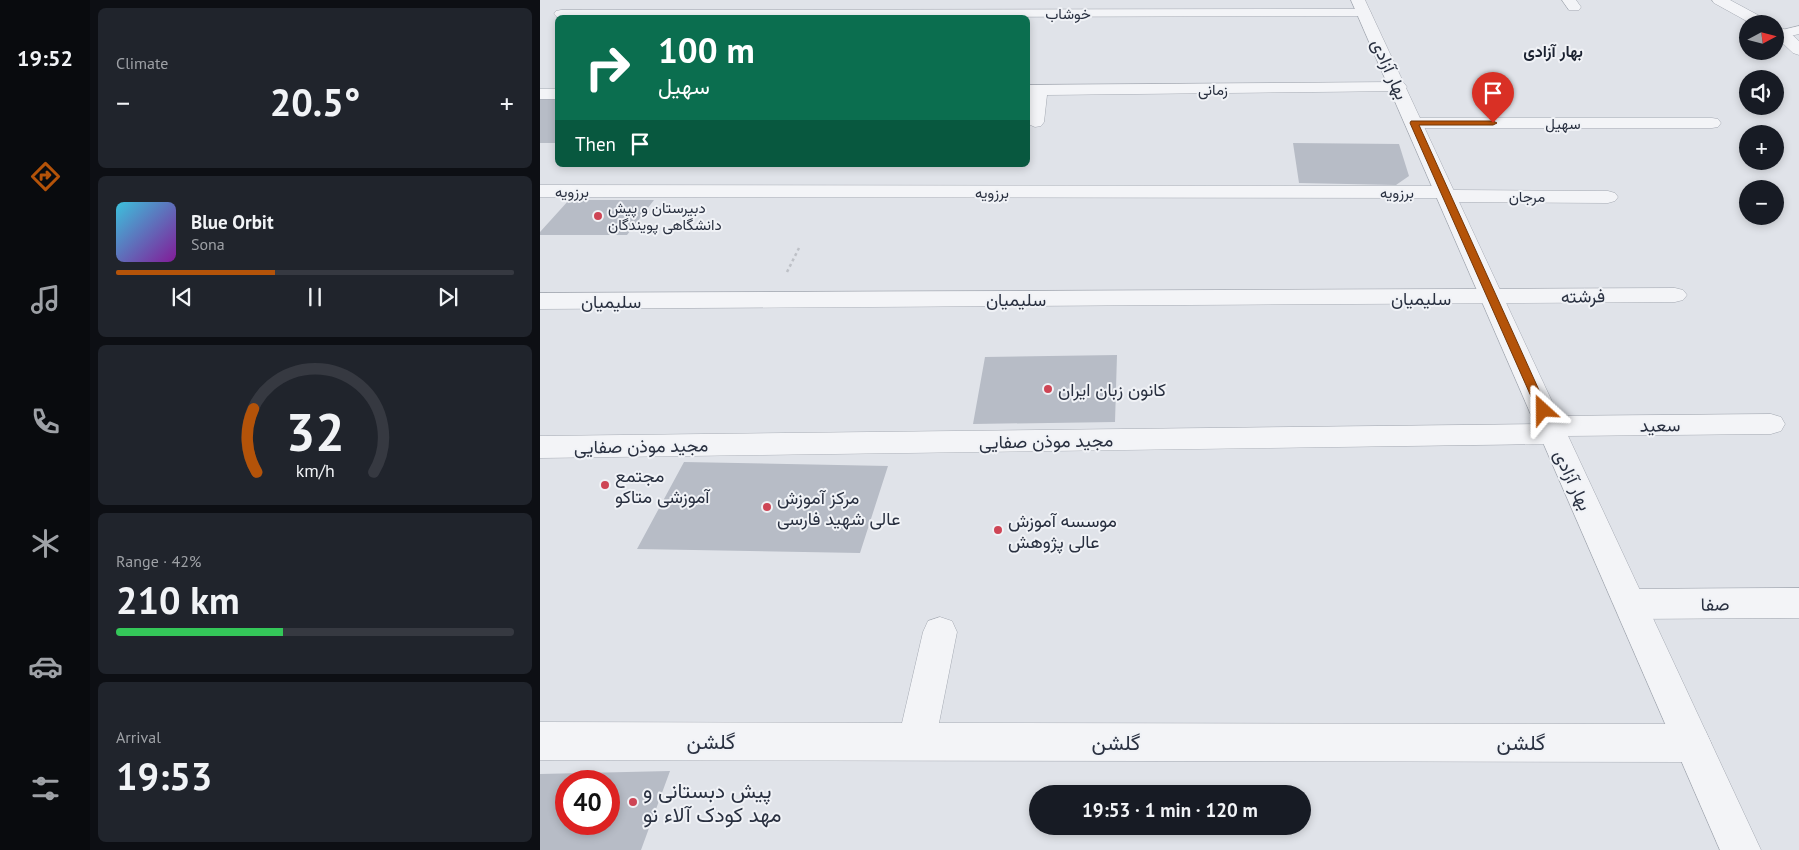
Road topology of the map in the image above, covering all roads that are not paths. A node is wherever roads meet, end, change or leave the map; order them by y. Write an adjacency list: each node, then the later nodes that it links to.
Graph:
1 (673, 0): 8 (street)
2 (742, 0): 10 (street)
3 (815, 0): 11 (street)
4 (1719, 0): 13 (street)
5 (1361, 6): 6 (street, خوشاب); 18 (street, بهار آزادی)
6 (874, 10): 12 (street, خوشاب)
7 (561, 14): 8 (street, خوشاب)
8 (660, 14): 9 (street, خوشاب)
9 (695, 15)
10 (731, 15)
11 (806, 15)
12 (816, 15)
13 (1747, 15)
14 (1799, 30): 15 (lane)
15 (1784, 32)
16 (1784, 36): 17 (street)
17 (1799, 50)
18 (1398, 87): 19 (street, زمانی); 23 (street, بهار آزادی)
19 (1033, 90): 22 (street)
20 (540, 94): 21 (street)
21 (555, 94)
22 (1034, 122)
23 (1414, 123): 24 (street, سهیل); 26 (street, بهار آزادی)
24 (1712, 123)
25 (540, 191): 26 (street, برزویه)
26 (1446, 194): 27 (street, مرجان); 29 (street, بهار آزادی)
27 (1608, 196)
28 (1675, 296): 29 (street, فرشته)
29 (1492, 297): 30 (street, سلیمیان); 32 (street, بهار آزادی)
30 (540, 301)
31 (1771, 424): 32 (street, سعید)
32 (1551, 430): 33 (street, مجید موذن صفایی); 35 (street, بهار آزادی)
33 (540, 447)
34 (1799, 603): 35 (street, صفا)
35 (1630, 604): 39 (street, بهار آزادی)
36 (940, 632): 38 (street)
37 (540, 741): 38 (street, گلشن)
38 (917, 741): 39 (street, گلشن)
39 (1692, 743): 40 (street, بهار آزادی)
40 (1741, 850)

